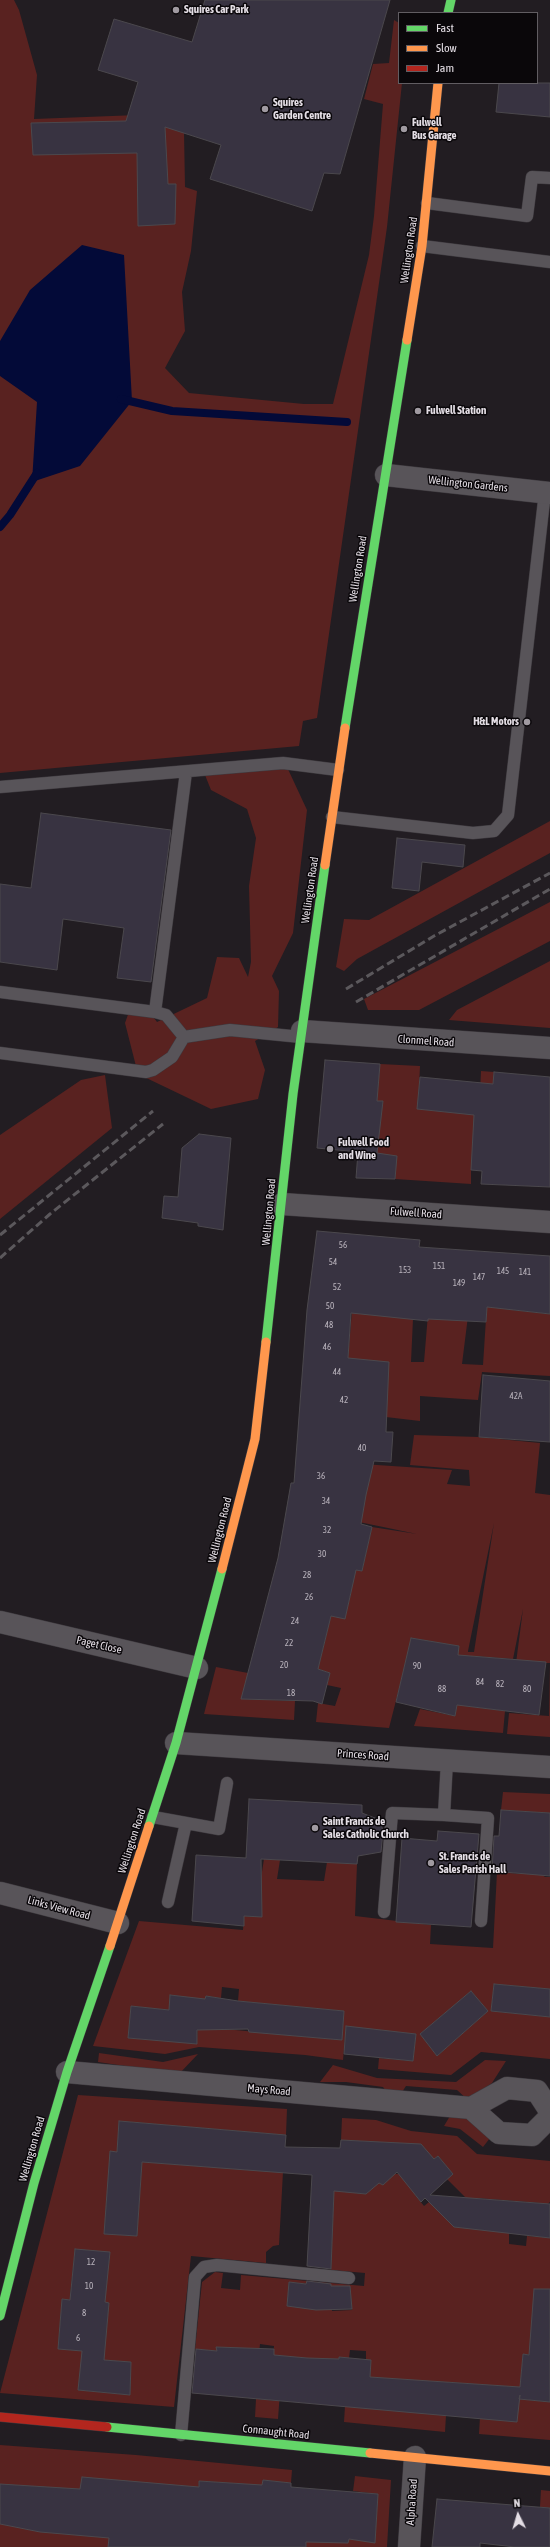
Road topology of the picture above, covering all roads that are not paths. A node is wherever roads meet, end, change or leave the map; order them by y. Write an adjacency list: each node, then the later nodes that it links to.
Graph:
1 (451, 0): 2 (main road)
2 (448, 12)
3 (438, 84): 5 (main road, Wellington Road)
4 (550, 178): 5 (lane)
5 (427, 203): 6 (main road, Wellington Road)
6 (422, 246): 7 (lane); 8 (main road, Wellington Road)
7 (550, 262)
8 (386, 475): 9 (street, Wellington Gardens); 10 (main road, Wellington Road)
9 (547, 493): 13 (lane)
10 (338, 770): 11 (lane); 13 (main road, Wellington Road)
11 (186, 772): 12 (lane); 15 (lane)
12 (0, 787)
13 (332, 817): 16 (main road, Wellington Road)
14 (0, 992): 15 (lane)
15 (155, 1012): 17 (lane)
16 (301, 1034): 17 (lane); 18 (street, Clonmel Road); 20 (main road, Wellington Road)
17 (184, 1037): 19 (lane)
18 (550, 1048)
19 (0, 1053)
20 (282, 1204): 21 (street, Fulwell Road); 23 (main road, Wellington Road)
21 (550, 1222)
22 (0, 1622): 23 (street, Paget Close)
23 (197, 1668): 24 (main road, Wellington Road)
24 (176, 1743): 25 (street, Princes Road); 29 (main road, Wellington Road)
25 (447, 1761): 26 (street, Princes Road); 28 (lane)
26 (550, 1767)
27 (227, 1783): 30 (lane)
28 (444, 1815): 33 (lane); 34 (lane)
29 (153, 1817): 30 (lane); 35 (main road, Wellington Road)
30 (186, 1823): 32 (lane)
31 (0, 1893): 35 (street, Links View Road)
32 (168, 1902)
33 (384, 1912)
34 (481, 1921)
35 (118, 1923): 36 (main road, Wellington Road)
36 (67, 2072): 37 (street, Mays Road); 41 (main road, Wellington Road)
37 (471, 2108): 38 (street); 39 (street)
38 (550, 2111)
39 (550, 2117)
40 (349, 2278): 43 (lane)
41 (0, 2316)
42 (0, 2417): 43 (main road, Connaught Road)
43 (181, 2435): 44 (main road, Connaught Road)
44 (415, 2457): 45 (main road, Connaught Road); 46 (street, Alpha Road)
45 (550, 2471)
46 (409, 2547)

